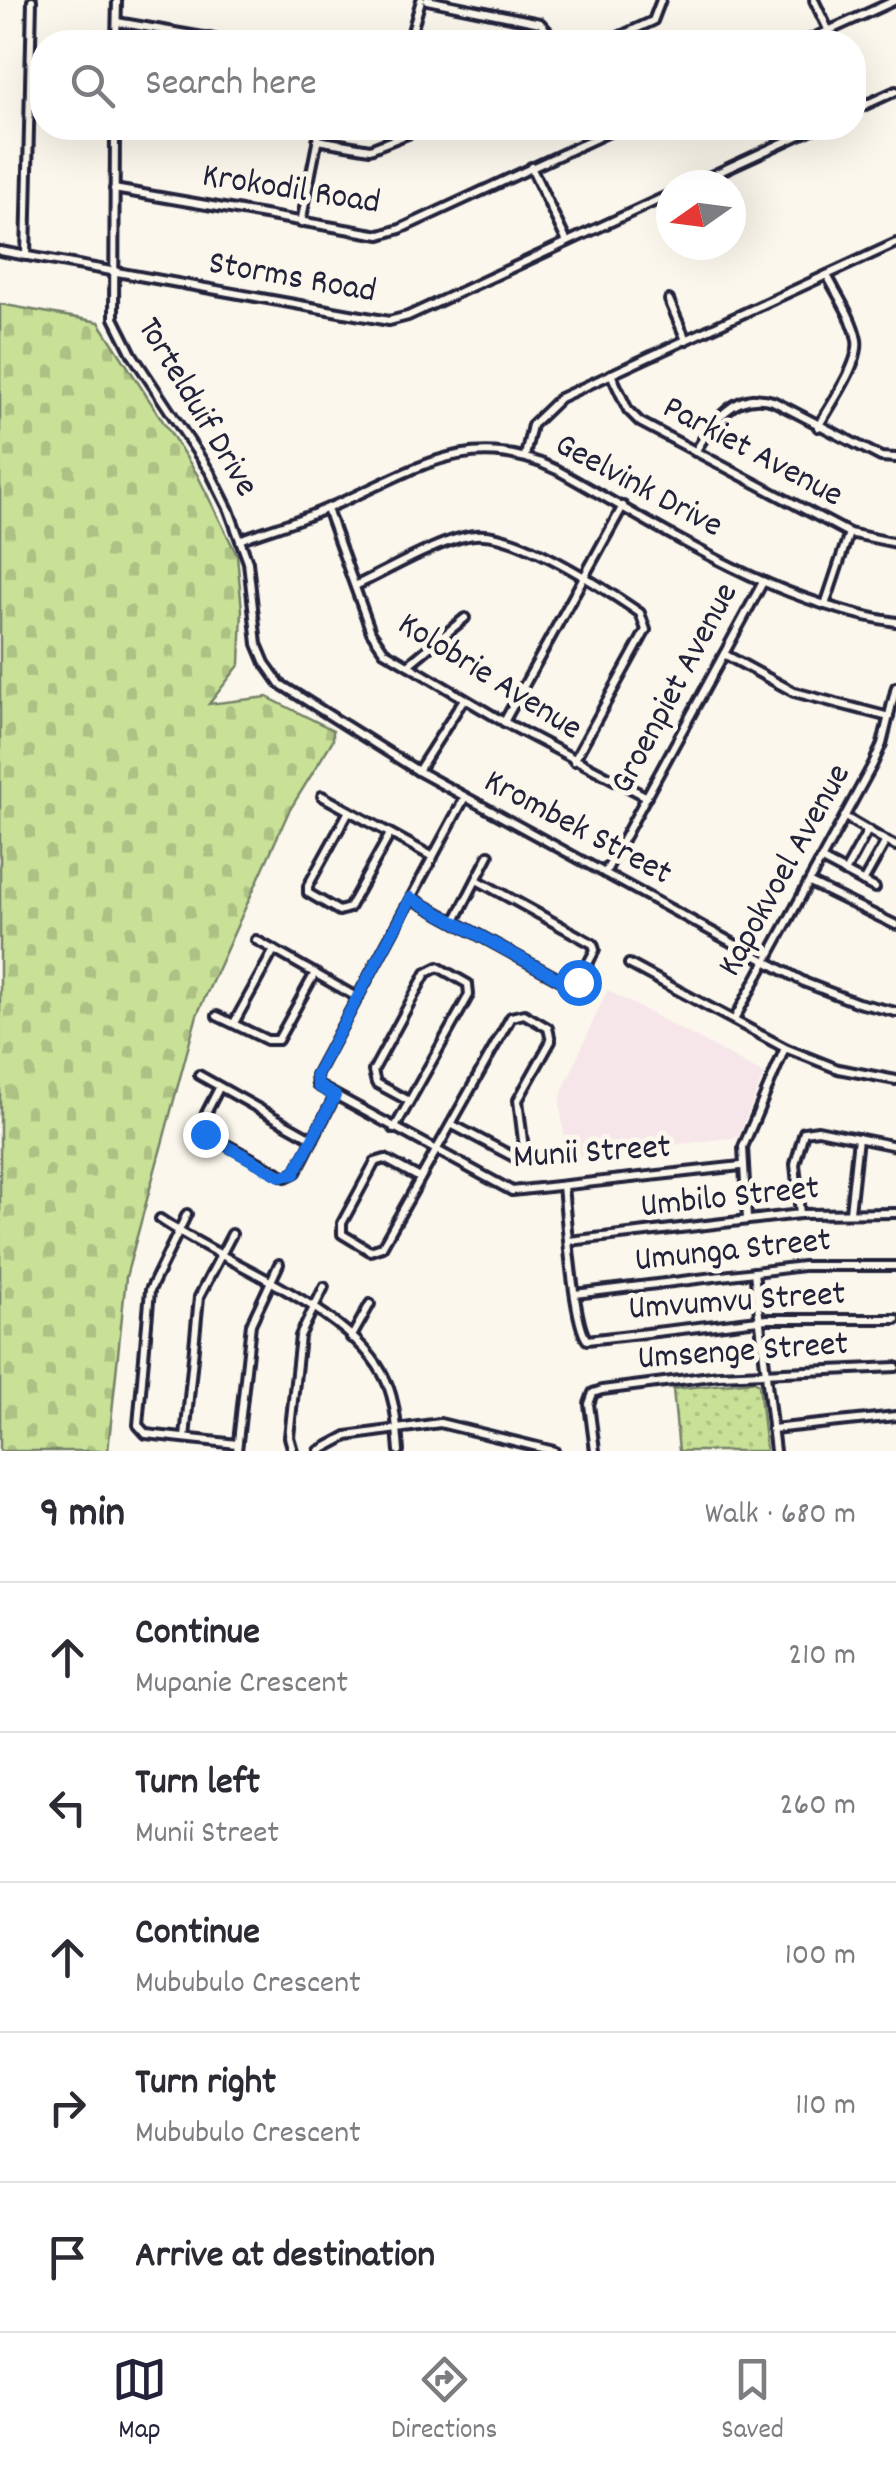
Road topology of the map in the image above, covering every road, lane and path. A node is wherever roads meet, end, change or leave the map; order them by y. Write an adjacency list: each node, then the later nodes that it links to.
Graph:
1 (32, 0): 8 (street)
2 (118, 0): 7 (street)
3 (424, 0): 11 (street); 12 (street)
4 (661, 0): 13 (street)
5 (814, 0): 14 (street)
6 (896, 0): 15 (street)
7 (117, 22): 9 (street); 10 (street)
8 (31, 30)
9 (117, 30)
10 (163, 30)
11 (413, 30)
12 (547, 30)
13 (634, 30)
14 (829, 30)
15 (831, 30)
16 (30, 85): 32 (street)
17 (896, 91): 18 (street)
18 (866, 104)
19 (115, 140): 26 (street, Tortelduif Drive)
20 (317, 140): 21 (street); 28 (street)
21 (395, 140)
22 (592, 140): 24 (street, Krokodil Road)
23 (789, 140): 25 (street)
24 (532, 167): 28 (street, Krokodil Road); 29 (street)
25 (724, 170)
26 (114, 190): 28 (street, Krokodil Road); 33 (street, Tortelduif Drive)
27 (656, 201): 29 (street, Storms Road)
28 (301, 223)
29 (566, 242): 33 (street, Storms Road)
30 (896, 243): 34 (street)
31 (0, 251): 32 (street, Storms Road)
32 (26, 256): 33 (street, Storms Road)
33 (113, 272): 45 (street, Tortelduif Drive)
34 (828, 275): 36 (street); 38 (street)
35 (669, 300): 36 (street)
36 (686, 340): 37 (street)
37 (611, 374): 39 (street, Parkiet Avenue); 40 (street)
38 (818, 427): 39 (street); 41 (street)
39 (695, 452): 44 (street, Parkiet Avenue)
40 (525, 456): 42 (street, Geelvink Drive); 43 (street, Geelvink Drive)
41 (896, 458)
42 (623, 506): 47 (street); 48 (street, Geelvink Drive)
43 (327, 509): 45 (street, Geelvink Drive); 49 (street, Kolobrie Avenue)
44 (849, 533): 46 (street, Parkiet Avenue); 50 (street)
45 (242, 538): 53 (street, Tortelduif Drive)
46 (896, 543)
47 (582, 578): 49 (street); 59 (street); 60 (street)
48 (763, 582): 50 (street, Geelvink Drive); 54 (street, Groenpiet Avenue)
49 (355, 586): 55 (street, Kolobrie Avenue)
50 (825, 605): 52 (street, Geelvink Drive)
51 (466, 618): 55 (street)
52 (896, 622)
53 (259, 652): 61 (street, Krombek Street)
54 (724, 654): 58 (street); 64 (street, Groenpiet Avenue)
55 (408, 665): 57 (street, Kolobrie Avenue)
56 (896, 688): 58 (street, Kapokvoel Avenue)
57 (464, 699): 59 (street, Kolobrie Avenue); 61 (street)
58 (889, 717): 66 (street, Kapokvoel Avenue)
59 (504, 722): 60 (street, Kolobrie Avenue)
60 (574, 760): 64 (street, Kolobrie Avenue)
61 (418, 771): 63 (street, Krombek Street)
62 (322, 796): 65 (street)
63 (466, 797): 72 (street); 75 (street, Krombek Street)
64 (647, 798): 75 (street, Groenpiet Avenue)
65 (349, 811): 68 (street); 68 (street)
66 (845, 817): 67 (street); 73 (street, Kapokvoel Avenue)
67 (868, 830): 69 (street); 74 (street)
68 (390, 834): 72 (street)
69 (886, 841): 70 (street); 77 (street)
70 (896, 846)
71 (490, 854): 76 (street)
72 (434, 857): 80 (street)
73 (822, 860): 74 (street); 78 (street, Kapokvoel Avenue)
74 (845, 872): 77 (street)
75 (605, 873): 85 (street, Krombek Street)
76 (477, 880): 81 (street); 81 (street)
77 (863, 882): 79 (street)
78 (810, 883): 82 (street); 85 (street, Kapokvoel Avenue)
79 (876, 888)
80 (411, 898): 81 (street); 88 (street)
81 (455, 921)
82 (896, 925)
83 (256, 940): 84 (street)
84 (272, 954): 87 (street); 92 (street)
85 (766, 960): 89 (street, Krombek Street); 91 (street, Kapokvoel Avenue)
86 (630, 964): 91 (street)
87 (314, 974): 88 (street); 92 (street)
88 (358, 998): 97 (street)
89 (896, 1012)
90 (216, 1016): 92 (street)
91 (734, 1020): 93 (street)
92 (234, 1023)
93 (785, 1048): 95 (street); 105 (street)
94 (199, 1075): 96 (street)
95 (896, 1080)
96 (220, 1088): 102 (street); 102 (street)
97 (335, 1096): 100 (street, Munii Street); 102 (street)
98 (409, 1101): 98 (street); 100 (street)
99 (451, 1124): 99 (street); 104 (street)
100 (394, 1129): 104 (street, Munii Street)
101 (858, 1138): 103 (street); 108 (street); 111 (street)
102 (313, 1139)
103 (896, 1146)
104 (436, 1152): 106 (street); 107 (street, Munii Street)
105 (742, 1166): 107 (street, Munii Street); 113 (street)
106 (420, 1178): 106 (street)
107 (562, 1186): 116 (street)
108 (850, 1212): 109 (street, Umbilo Street); 111 (street, Umbilo Street)
109 (896, 1213)
110 (187, 1214): 114 (street)
111 (800, 1214): 113 (street, Umbilo Street)
112 (160, 1219): 114 (street)
113 (747, 1219): 116 (street, Umbilo Street)
114 (178, 1232): 117 (street); 134 (street)
115 (232, 1234): 117 (street)
116 (569, 1241): 123 (street)
117 (221, 1255): 121 (street); 134 (street)
118 (279, 1264): 121 (street)
119 (896, 1266): 120 (street, Umunga Street)
120 (754, 1272): 123 (street, Umunga Street); 127 (street)
121 (271, 1281): 125 (street); 135 (street)
122 (324, 1287): 125 (street)
123 (575, 1294): 127 (street, Umvumvu Street)
124 (370, 1304): 128 (street)
125 (314, 1307): 128 (street); 136 (street)
126 (896, 1319): 127 (street, Umvumvu Street)
127 (760, 1320): 130 (street)
128 (351, 1338): 132 (street)
129 (896, 1367): 130 (street, Umsenge Street)
130 (766, 1373): 133 (street); 140 (street, Umsenge Street)
131 (896, 1416): 133 (street)
132 (397, 1429): 137 (street); 138 (street); 139 (street)
133 (772, 1429): 141 (street)
134 (185, 1438): 135 (street)
135 (237, 1448)
136 (293, 1451)
137 (319, 1451)
138 (399, 1451)
139 (554, 1451)
140 (595, 1451)
141 (775, 1451)

